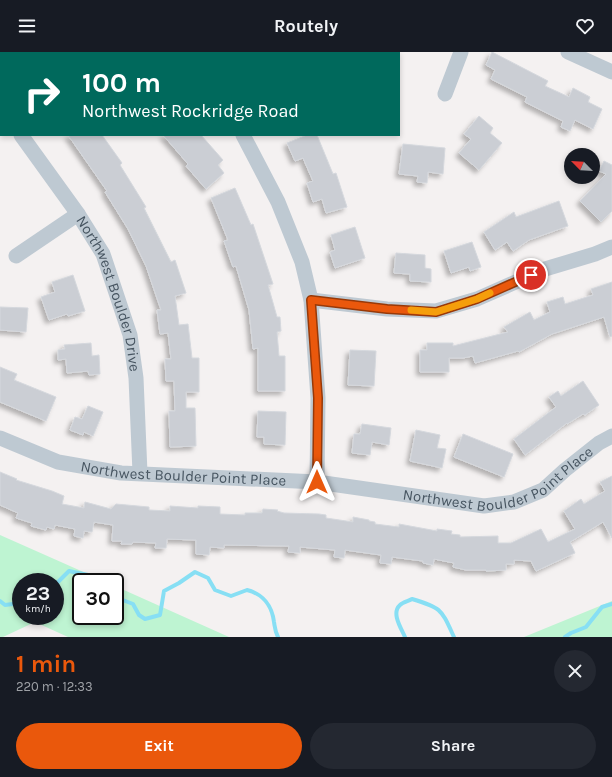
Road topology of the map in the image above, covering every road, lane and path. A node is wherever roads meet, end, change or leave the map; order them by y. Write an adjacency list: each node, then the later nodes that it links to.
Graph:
1 (461, 52): 4 (street)
2 (568, 52): 3 (street)
3 (612, 72)
4 (445, 94)
5 (22, 136): 7 (street, Northwest Boulder Drive)
6 (244, 136): 10 (street)
7 (78, 214): 9 (street); 13 (street, Northwest Boulder Drive)
8 (612, 247): 10 (street)
9 (16, 256)
10 (311, 300): 14 (street)
11 (612, 436): 14 (street, Northwest Boulder Point Place)
12 (0, 438): 13 (street, Northwest Boulder Point Place)
13 (140, 473): 14 (street, Northwest Boulder Point Place)
14 (317, 482)

